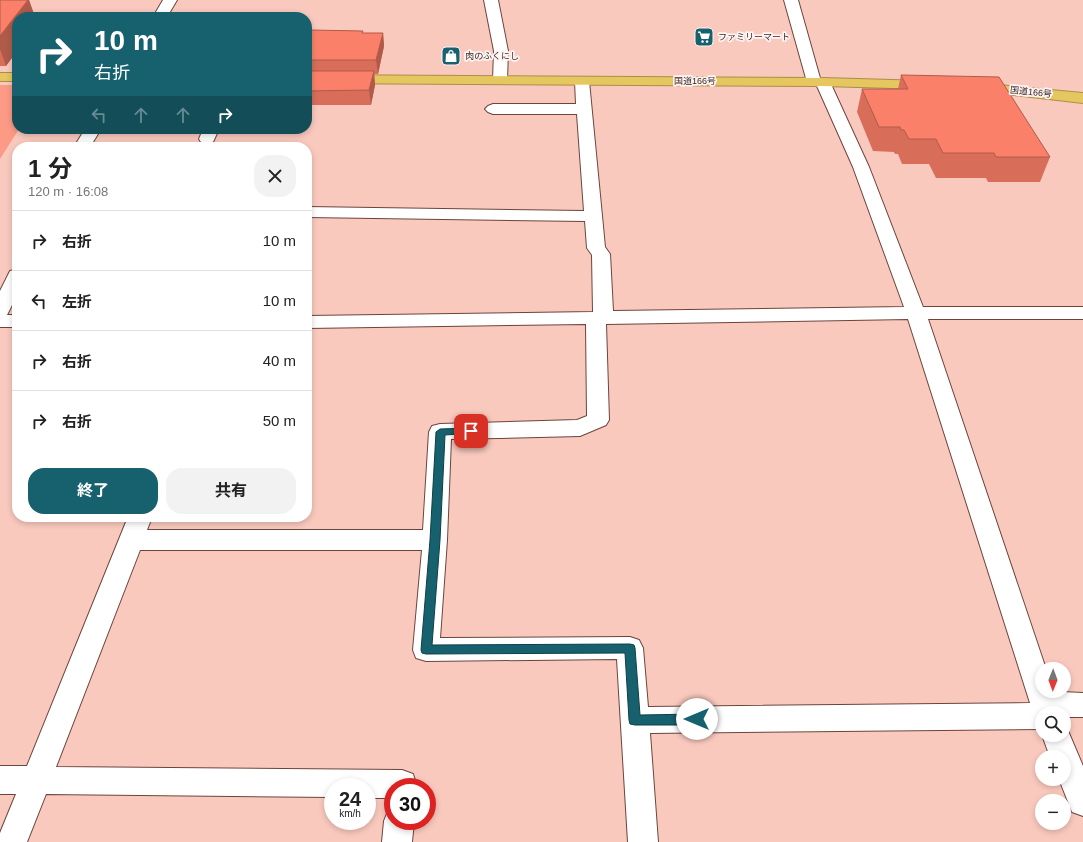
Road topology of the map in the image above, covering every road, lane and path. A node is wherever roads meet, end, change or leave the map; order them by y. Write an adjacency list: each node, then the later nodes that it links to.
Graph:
1 (170, 0): 4 (street)
2 (491, 0): 8 (street)
3 (792, 0): 10 (street)
4 (163, 12)
5 (0, 77): 6 (highway)
6 (12, 77)
7 (312, 79): 8 (highway, 国道166号)
8 (500, 80): 9 (highway, 国道166号)
9 (582, 81): 10 (highway, 国道166号); 15 (street)
10 (818, 82): 11 (highway, 国道166号); 20 (street)
11 (938, 86)
12 (962, 86): 13 (highway, 国道166号)
13 (1083, 98)
14 (494, 109): 15 (street)
15 (585, 109): 17 (street)
16 (312, 212): 17 (street)
17 (593, 216): 22 (street)
18 (12, 286): 19 (street)
19 (0, 311)
20 (916, 313): 21 (street); 22 (street); 29 (street)
21 (1083, 313)
22 (600, 318): 25 (street); 27 (street)
23 (0, 321): 24 (street)
24 (12, 321)
25 (312, 322)
26 (136, 529): 27 (street); 35 (street)
27 (435, 540): 32 (street)
28 (1083, 705): 30 (street)
29 (1042, 706)
30 (1071, 707)
31 (1035, 711): 32 (street)
32 (635, 720): 41 (street)
33 (1059, 742): 37 (street)
34 (0, 780): 35 (street)
35 (37, 780): 36 (street); 39 (street)
36 (384, 784)
37 (1083, 802)
38 (398, 830): 40 (street)
39 (12, 842)
40 (397, 842)
41 (643, 842)

